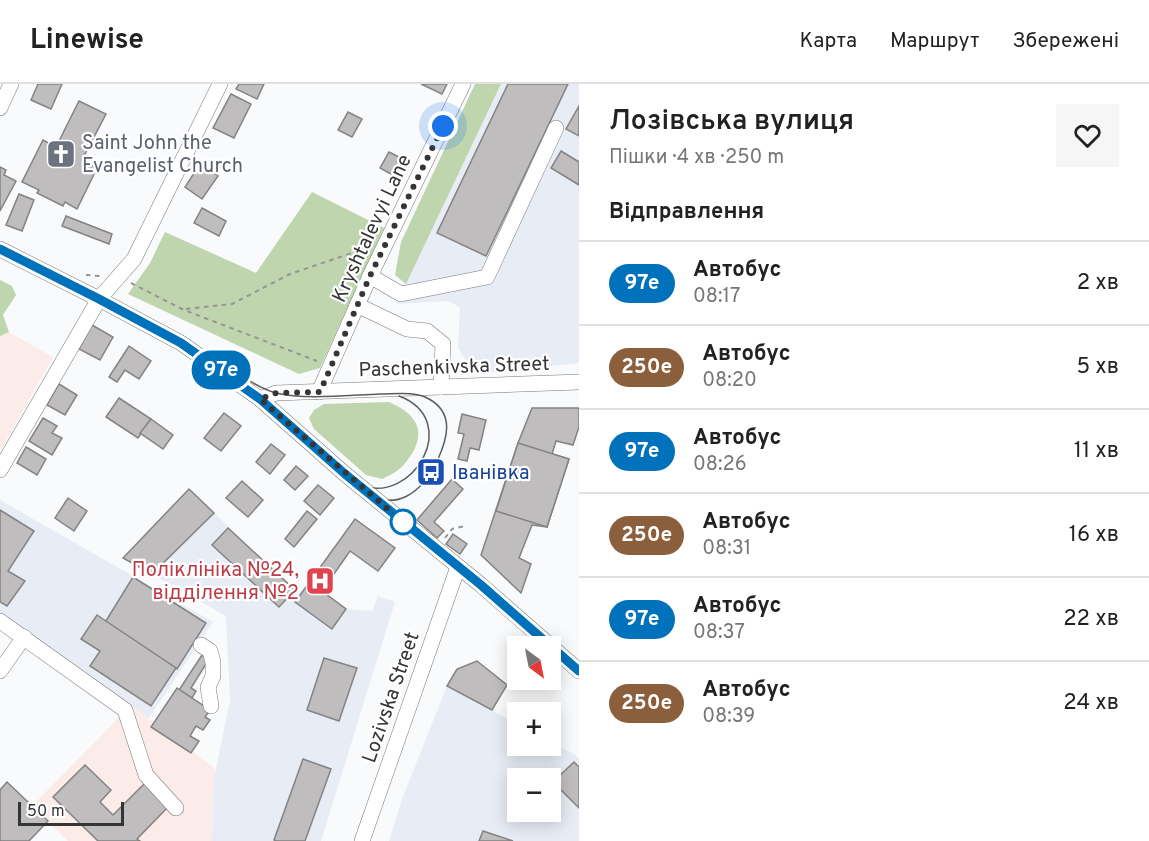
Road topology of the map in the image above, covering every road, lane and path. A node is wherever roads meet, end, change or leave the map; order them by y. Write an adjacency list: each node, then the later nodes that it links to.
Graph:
1 (11, 84): 4 (street)
2 (220, 84): 10 (street)
3 (463, 84): 9 (street, Kryshtalevyi Lane)
4 (0, 108)
5 (556, 128): 9 (street)
6 (372, 241): 13 (path)
7 (0, 249): 11 (street)
8 (87, 275): 10 (path)
9 (370, 276): 12 (street, Kryshtalevyi Lane)
10 (117, 277): 11 (street); 13 (path)
11 (99, 299): 18 (street); 19 (street)
12 (357, 305): 14 (street, Kryshtalevyi Lane); 16 (street)
13 (184, 310): 14 (path)
14 (331, 367): 17 (street, Kryshtalevyi Lane)
15 (579, 382): 16 (street, Paschenkivska Street)
16 (441, 387): 17 (street, Paschenkivska Street)
17 (320, 392): 18 (street, Paschenkivska Street)
18 (260, 399): 22 (street)
19 (0, 470)
20 (465, 526): 21 (path)
21 (443, 541)
22 (458, 567): 27 (street); 30 (street, Lozivska Street)
23 (0, 621): 24 (street)
24 (24, 637): 26 (street); 29 (street)
25 (201, 645): 28 (street)
26 (0, 671)
27 (579, 671)
28 (211, 706)
29 (176, 808)
30 (362, 841)

